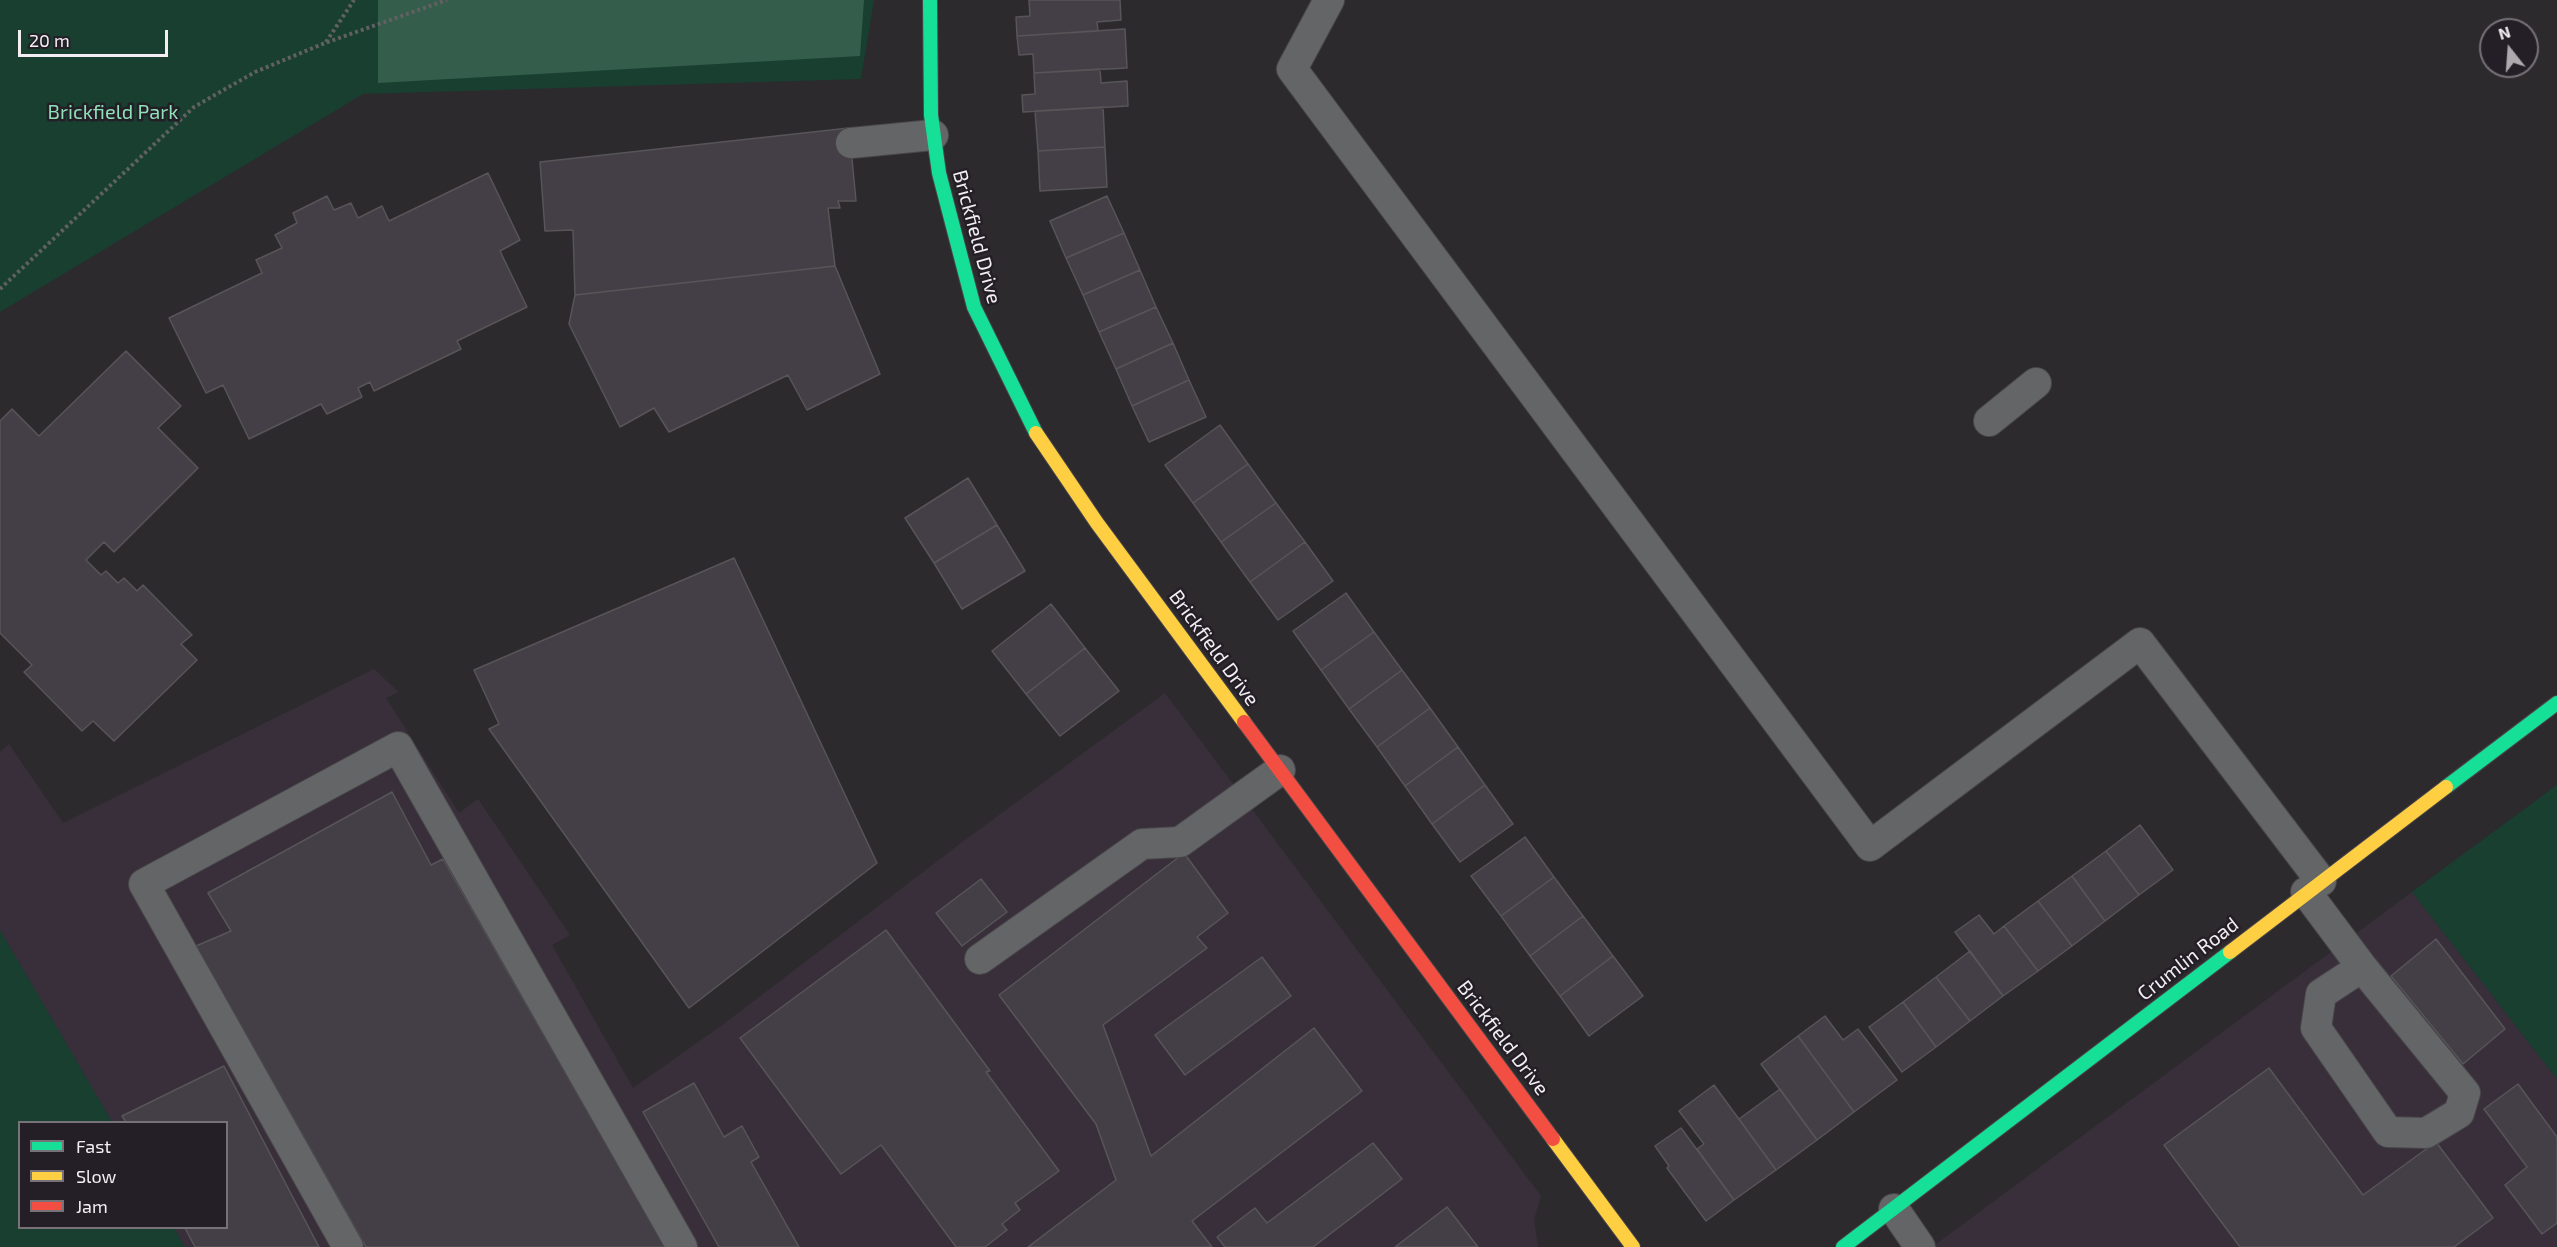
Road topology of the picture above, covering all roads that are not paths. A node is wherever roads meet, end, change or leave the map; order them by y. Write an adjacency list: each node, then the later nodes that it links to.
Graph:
1 (930, 0): 3 (street, Brickfield Drive)
2 (1329, 0): 9 (lane)
3 (933, 135): 4 (lane); 8 (street, Brickfield Drive)
4 (851, 143)
5 (2036, 383): 6 (lane)
6 (1989, 421)
7 (2557, 703): 9 (street, Crumlin Road)
8 (1280, 770): 10 (lane); 15 (street, Brickfield Drive)
9 (2314, 887): 11 (lane); 12 (street, Crumlin Road)
10 (980, 959)
11 (2362, 967): 11 (lane)
12 (1894, 1209): 16 (street, Crumlin Road); 17 (lane)
13 (348, 1247): 14 (lane)
14 (682, 1247)
15 (1633, 1247)
16 (1843, 1247)
17 (1920, 1247)

